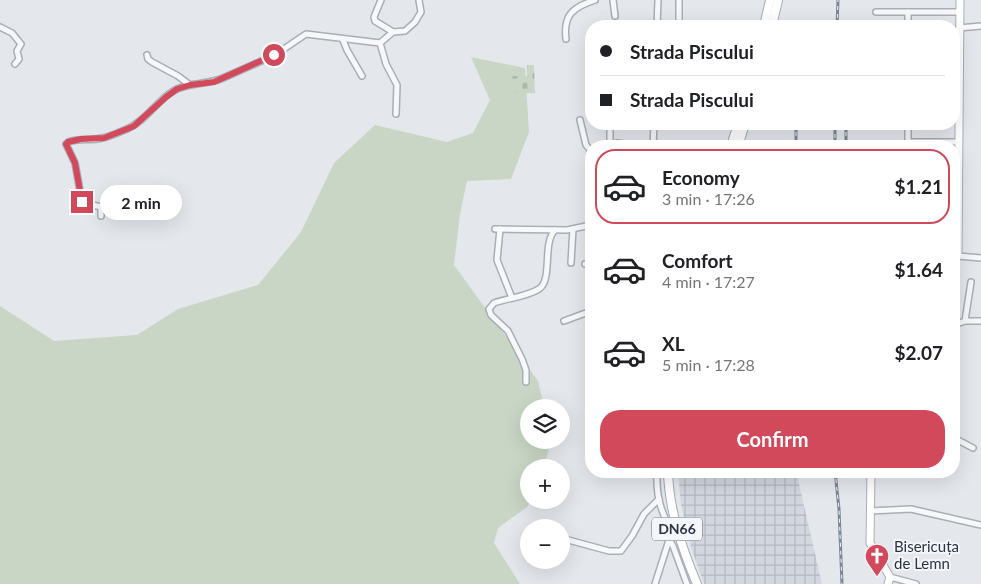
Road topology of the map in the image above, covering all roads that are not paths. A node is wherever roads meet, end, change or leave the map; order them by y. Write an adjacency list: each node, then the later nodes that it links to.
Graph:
1 (381, 0): 23 (street)
2 (420, 0): 23 (street)
3 (595, 0): 24 (street)
4 (613, 0): 13 (street)
5 (658, 0): 14 (street)
6 (679, 0): 15 (street)
7 (770, 0): 16 (main road)
8 (778, 0): 17 (main road)
9 (960, 0): 12 (main road)
10 (876, 12): 11 (street)
11 (908, 12): 12 (street); 18 (street)
12 (959, 12): 19 (main road)
13 (614, 16)
14 (657, 20)
15 (679, 20)
16 (765, 20)
17 (773, 20)
18 (908, 20)
19 (959, 20)
20 (981, 26): 22 (street)
21 (0, 27): 28 (street)
22 (960, 28)
23 (393, 32): 26 (street)
24 (566, 39)
25 (343, 40): 26 (street); 29 (street); 30 (street)
26 (380, 43): 31 (street)
27 (148, 56): 30 (street)
28 (15, 64)
29 (362, 76)
30 (190, 85): 34 (street)
31 (396, 114)
32 (580, 120): 33 (street)
33 (585, 142)
34 (101, 216)
35 (585, 226): 36 (street)
36 (573, 229): 37 (street); 40 (street)
37 (555, 230): 42 (street); 42 (street)
38 (960, 257): 39 (street)
39 (981, 258)
40 (571, 263)
41 (971, 282): 45 (street)
42 (512, 298): 48 (street)
43 (585, 313): 44 (street)
44 (564, 320)
45 (965, 321): 46 (street); 47 (street)
46 (981, 321)
47 (960, 323)
48 (526, 382)
49 (960, 441): 50 (street)
50 (973, 448)
51 (657, 478): 54 (street)
52 (669, 478): 57 (main road, DN66)
53 (871, 478): 55 (main road)
54 (658, 499): 57 (street); 58 (street)
55 (870, 511): 56 (street); 60 (main road)
56 (981, 525)
57 (673, 526): 59 (street); 63 (main road, DN66)
58 (570, 540)
59 (669, 540): 61 (street); 62 (street)
60 (889, 580): 64 (street)
61 (655, 584)
62 (687, 584)
63 (697, 584)
64 (916, 584)

